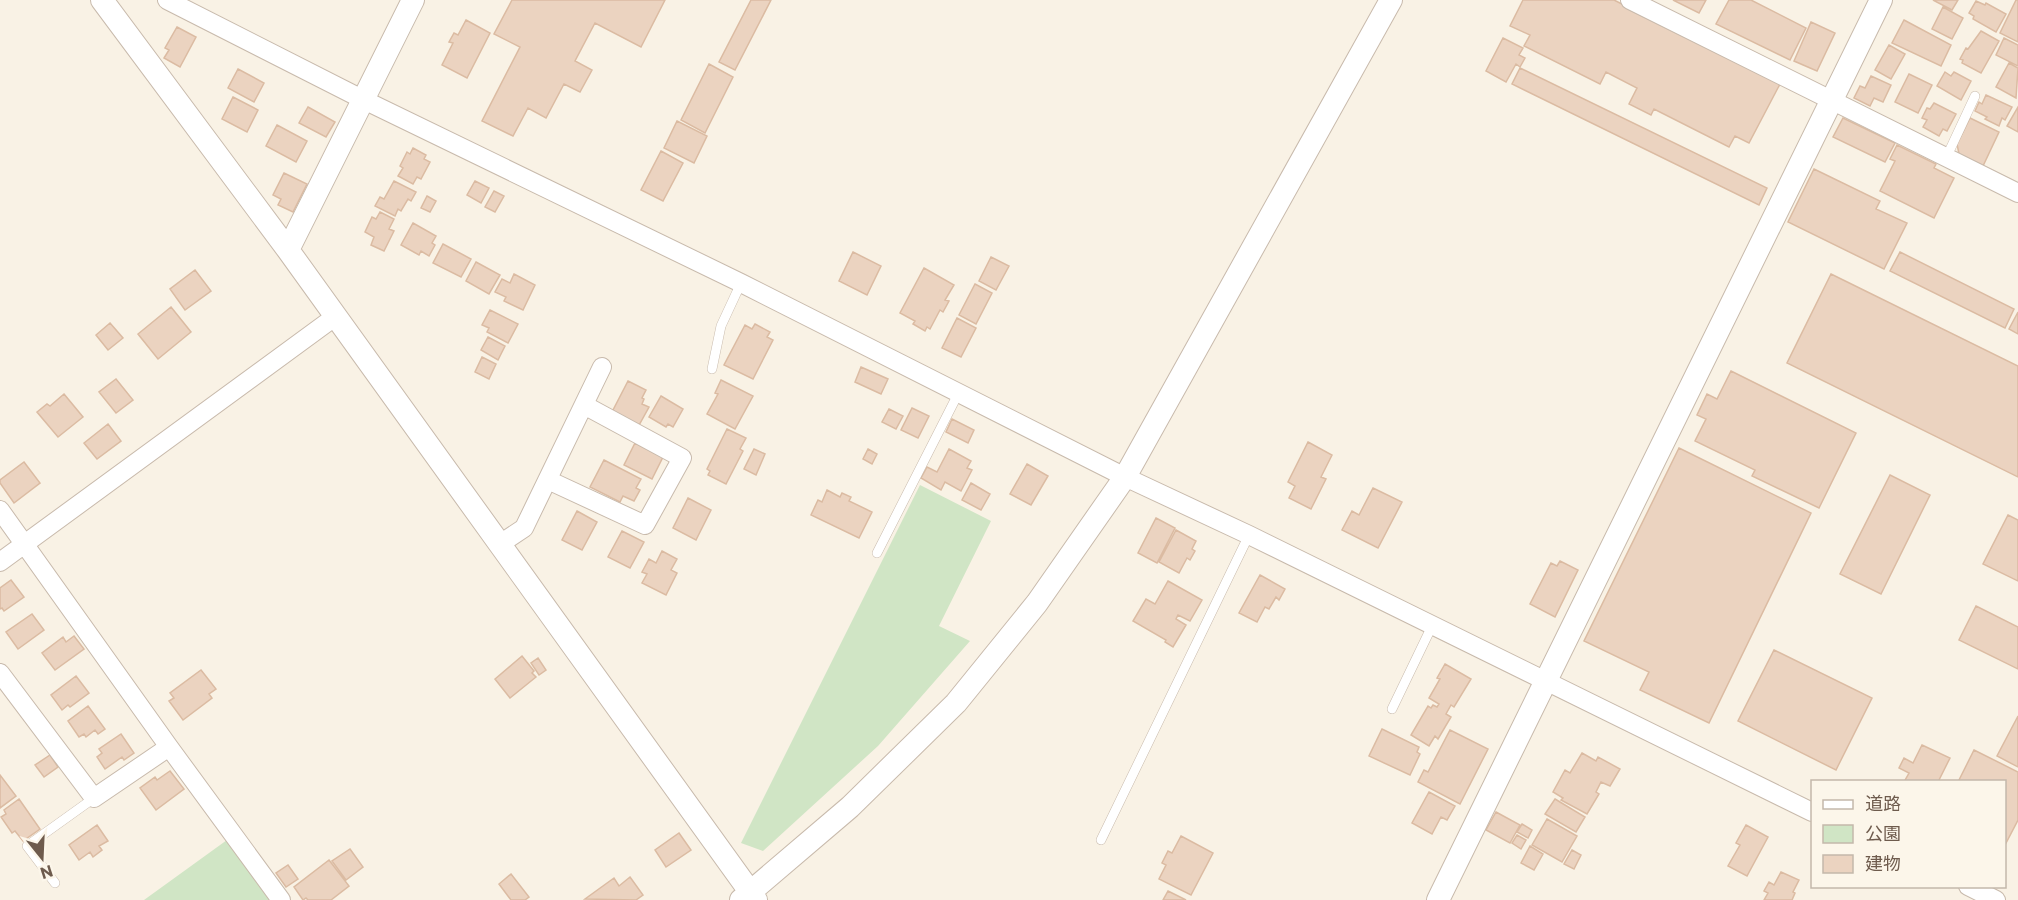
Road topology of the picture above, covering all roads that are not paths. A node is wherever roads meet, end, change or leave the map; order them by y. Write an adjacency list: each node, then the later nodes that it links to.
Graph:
1 (102, 0): 12 (street)
2 (167, 0): 8 (street)
3 (413, 0): 8 (street)
4 (1391, 0): 19 (street)
5 (1630, 0): 9 (street)
6 (1881, 0): 9 (street)
7 (1975, 96): 10 (lane)
8 (364, 100): 12 (street); 13 (street)
9 (1832, 100): 10 (street); 29 (street)
10 (1947, 156): 11 (street)
11 (2018, 192)
12 (288, 250): 14 (street)
13 (741, 283): 16 (lane); 17 (street)
14 (336, 316): 23 (street); 24 (street)
15 (602, 367): 18 (street)
16 (712, 369)
17 (958, 394): 19 (street); 25 (lane)
18 (584, 405): 20 (street); 20 (street)
19 (1125, 477): 22 (street); 37 (street)
20 (548, 480): 24 (street)
21 (0, 510): 23 (street)
22 (1249, 535): 27 (street); 34 (lane)
23 (25, 544): 26 (street); 31 (street)
24 (500, 544): 37 (street)
25 (877, 553)
26 (0, 562)
27 (1432, 626): 29 (street); 30 (lane)
28 (0, 673): 32 (street)
29 (1545, 681): 33 (street); 39 (street)
30 (1392, 709)
31 (169, 747): 32 (street); 38 (street)
32 (93, 798): 35 (lane)
33 (1811, 812)
34 (1101, 840)
35 (54, 883)
36 (1972, 888): 40 (street)
37 (749, 898)
38 (281, 900)
39 (1438, 900)
40 (1996, 900)

